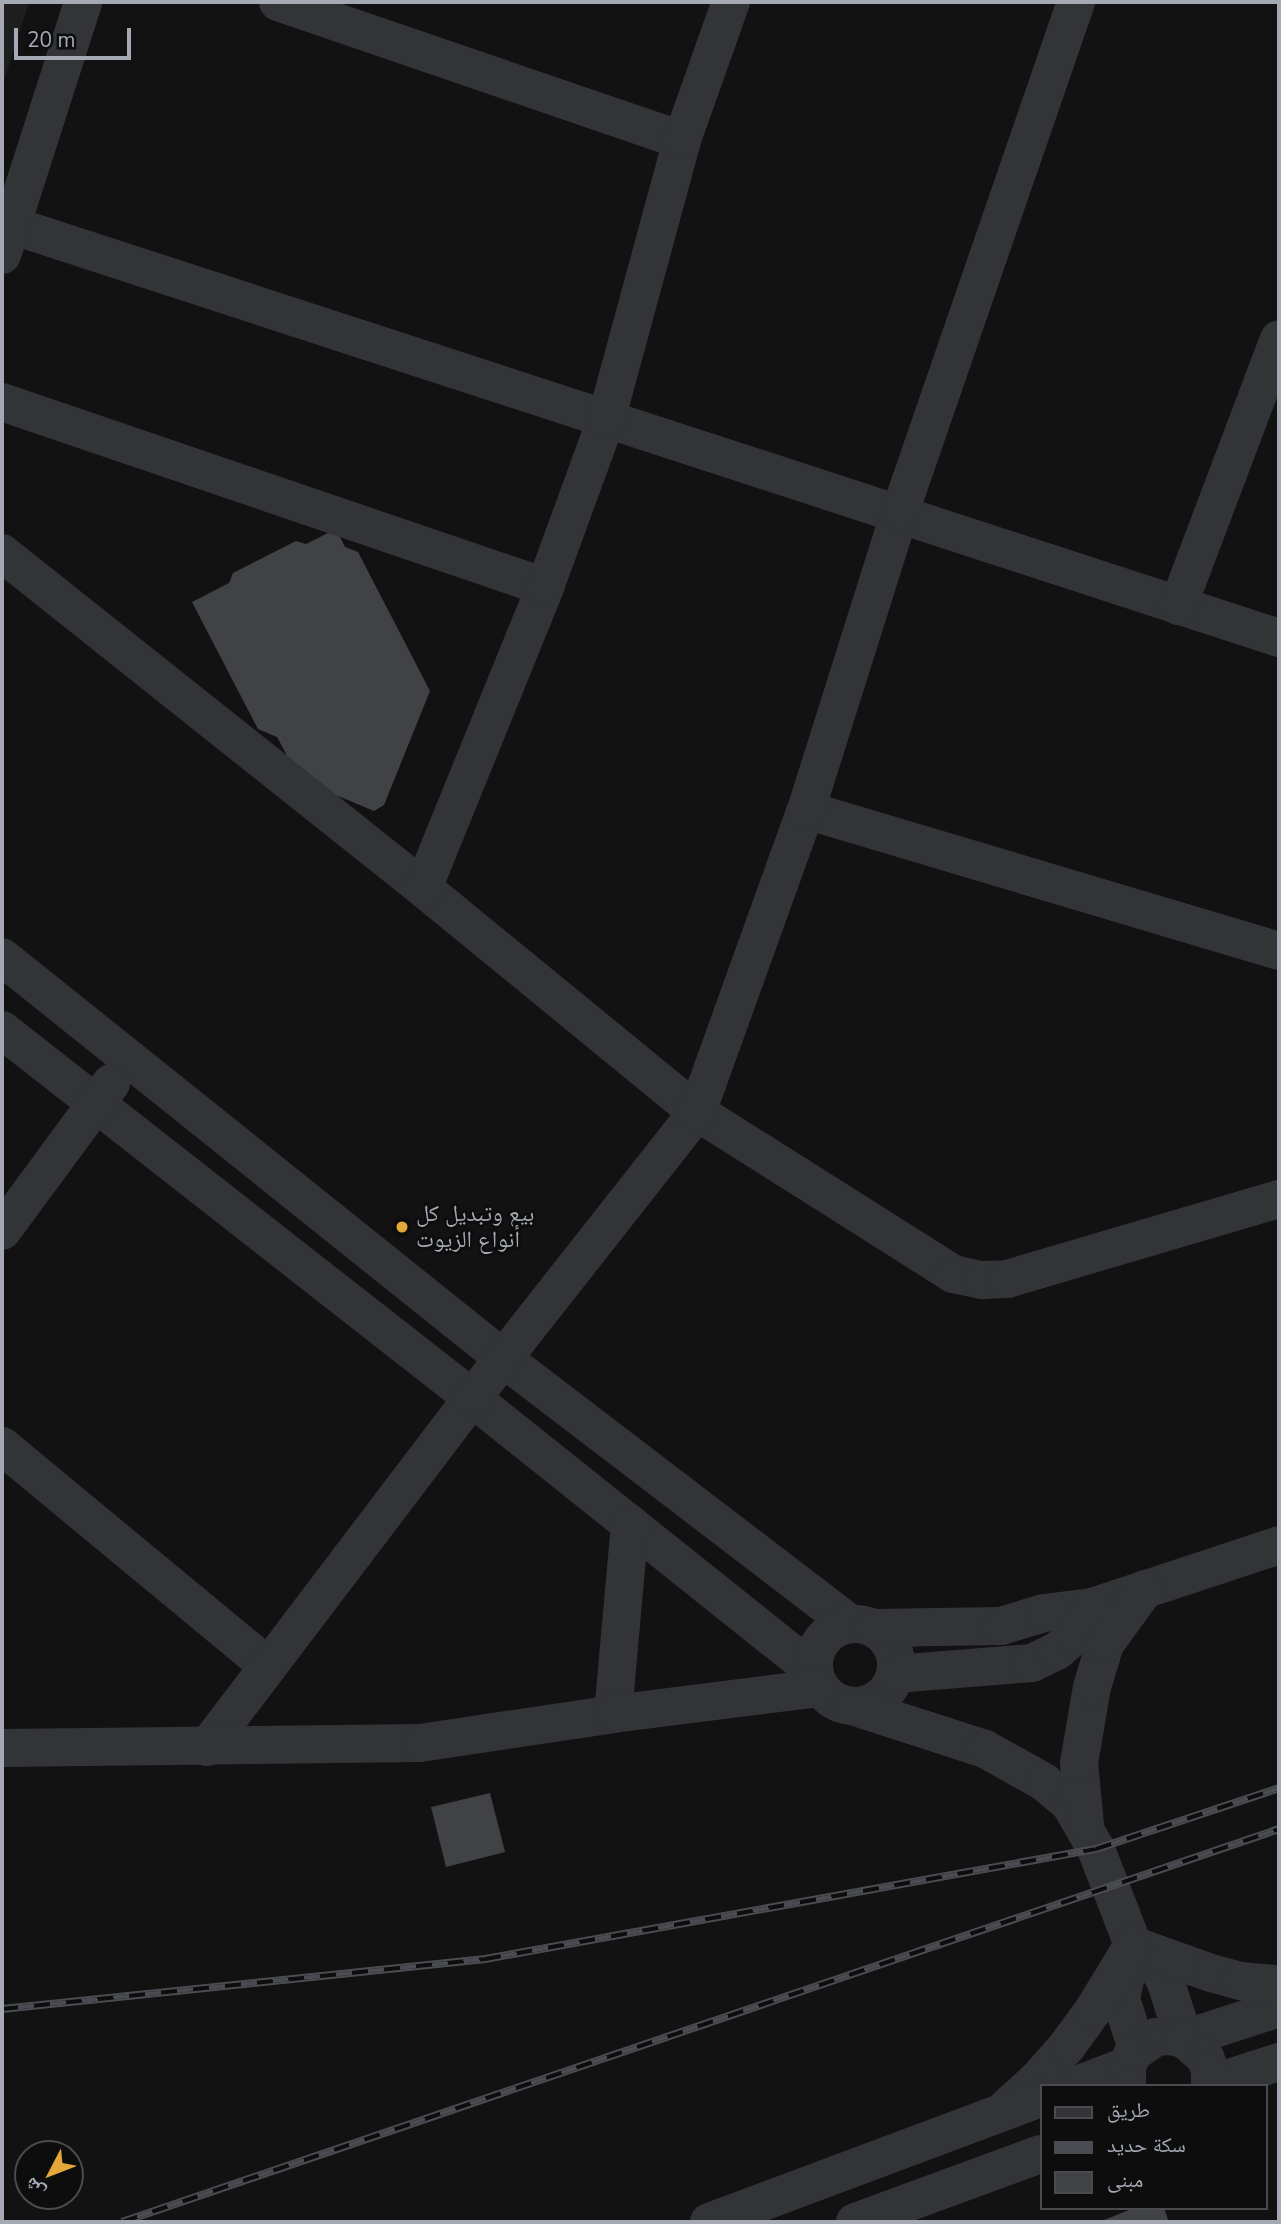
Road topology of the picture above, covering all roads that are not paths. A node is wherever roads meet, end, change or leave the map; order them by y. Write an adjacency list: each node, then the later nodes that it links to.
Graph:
1 (83, 2): 6 (street)
2 (278, 2): 5 (street)
3 (731, 2): 5 (street)
4 (1076, 2): 10 (street)
5 (682, 139): 9 (street)
6 (6, 240): 9 (street)
7 (1279, 339): 13 (street)
8 (2, 402): 12 (street)
9 (606, 420): 10 (street); 12 (street)
10 (900, 512): 13 (street); 15 (street)
11 (2, 553): 16 (street)
12 (545, 587): 16 (street)
13 (1178, 606): 14 (street)
14 (1279, 638)
15 (806, 810): 17 (street); 22 (street)
16 (423, 888): 22 (street)
17 (1279, 951)
18 (2, 957): 20 (street)
19 (2, 1030): 21 (street)
20 (127, 1058): 21 (street); 25 (street)
21 (98, 1103): 24 (street); 26 (street)
22 (697, 1112): 23 (street); 25 (street)
23 (1279, 1199)
24 (2, 1231)
25 (504, 1359): 26 (street); 32 (street)
26 (472, 1398): 28 (street); 33 (street)
27 (2, 1446): 33 (street)
28 (629, 1524): 35 (street); 37 (street)
29 (1279, 1545): 30 (street)
30 (1145, 1589): 31 (street); 41 (street)
31 (1092, 1607): 32 (street); 34 (street)
32 (862, 1626): 34 (street); 35 (street)
33 (267, 1665): 38 (street)
34 (894, 1678): 36 (street); 40 (street)
35 (817, 1680): 36 (street); 37 (street)
36 (855, 1707): 40 (street)
37 (613, 1714): 38 (street)
38 (207, 1747): 39 (street)
39 (2, 1748)
40 (985, 1749): 41 (street)
41 (1085, 1825): 42 (street)
42 (1133, 1945): 43 (street); 45 (street); 47 (street); 52 (street)
43 (1279, 1984)
44 (1279, 2008): 45 (street)
45 (1184, 2039): 47 (street); 49 (street)
46 (1279, 2062): 50 (street)
47 (1130, 2067): 48 (street)
48 (1080, 2084)
49 (1210, 2084)
50 (1213, 2084)
51 (1040, 2098): 52 (street)
52 (999, 2114): 54 (street)
53 (1040, 2154): 55 (street)
54 (709, 2222)
55 (855, 2222)

